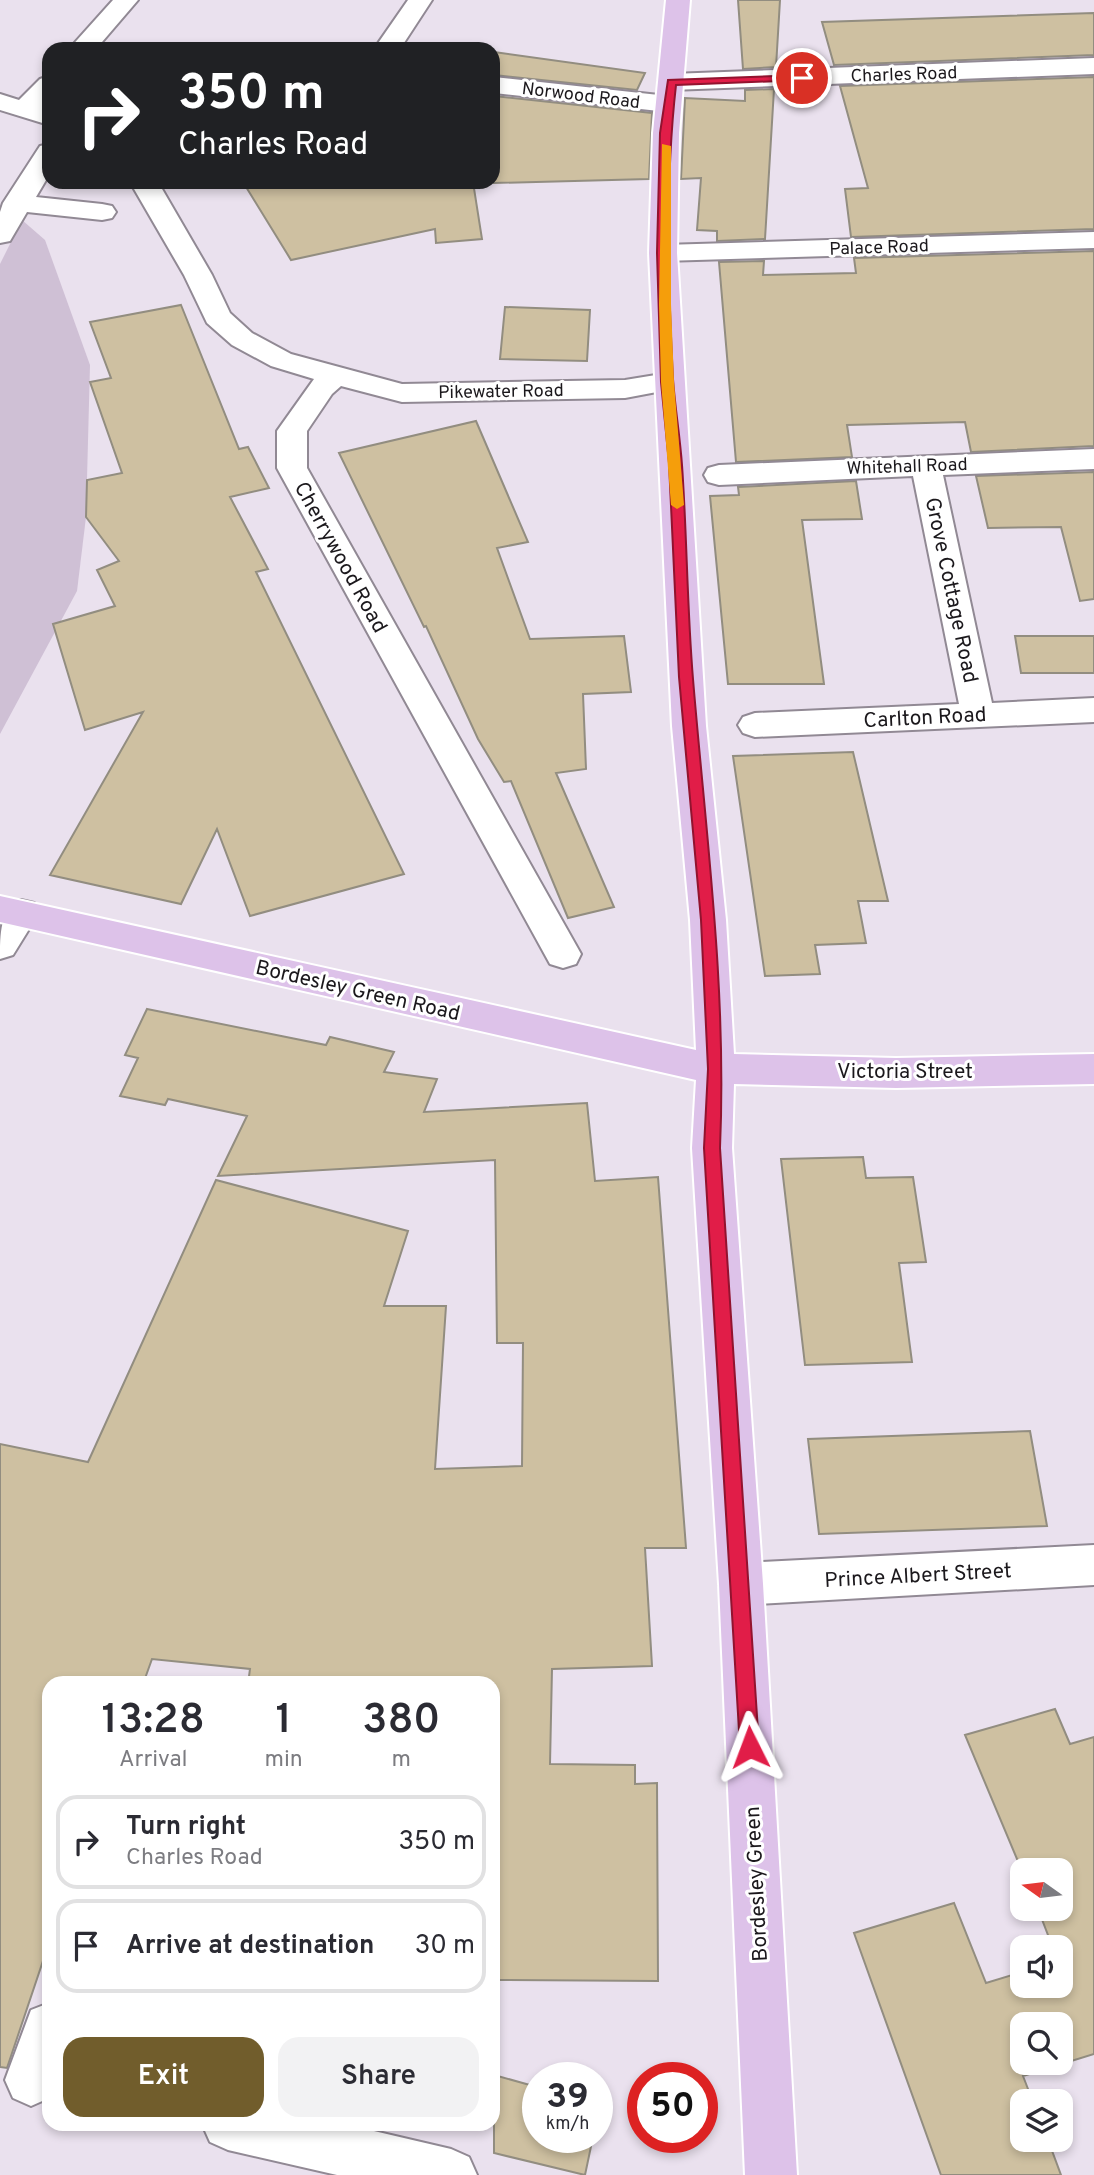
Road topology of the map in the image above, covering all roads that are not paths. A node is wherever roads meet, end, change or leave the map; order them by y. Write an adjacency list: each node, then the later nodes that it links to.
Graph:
1 (126, 0): 4 (street)
2 (419, 0): 5 (street)
3 (678, 0): 9 (main road, Bordesley Green)
4 (88, 42)
5 (392, 42)
6 (1094, 66): 9 (street, Charles Road)
7 (500, 85): 9 (street, Norwood Road)
8 (42, 91): 10 (street)
9 (670, 93): 17 (main road, Bordesley Green)
10 (24, 109)
11 (42, 163): 13 (street)
12 (148, 189): 18 (street)
13 (17, 203): 14 (street); 15 (street)
14 (102, 212)
15 (0, 235)
16 (1094, 240): 17 (street, Palace Road)
17 (663, 253): 19 (main road, Bordesley Green)
18 (335, 376): 19 (street, Pikewater Road); 28 (street, Cherrywood Road)
19 (667, 382): 29 (main road, Bordesley Green)
20 (1094, 459): 21 (street, Whitehall Road)
21 (926, 465): 22 (street, Whitehall Road); 24 (street, Grove Cottage Road)
22 (719, 475)
23 (1094, 710): 24 (street, Carlton Road)
24 (978, 715): 25 (street, Carlton Road)
25 (755, 725)
26 (10, 911): 27 (street); 29 (main road, Bordesley Green Road)
27 (0, 944)
28 (563, 954)
29 (716, 1069): 30 (main road, Victoria Street); 32 (main road, Bordesley Green)
30 (1094, 1069)
31 (1094, 1565): 32 (street, Prince Albert Street)
32 (741, 1584): 37 (main road, Bordesley Green)
33 (42, 2044): 34 (street)
34 (27, 2079)
35 (259, 2131): 36 (street)
36 (451, 2175)
37 (771, 2175)

